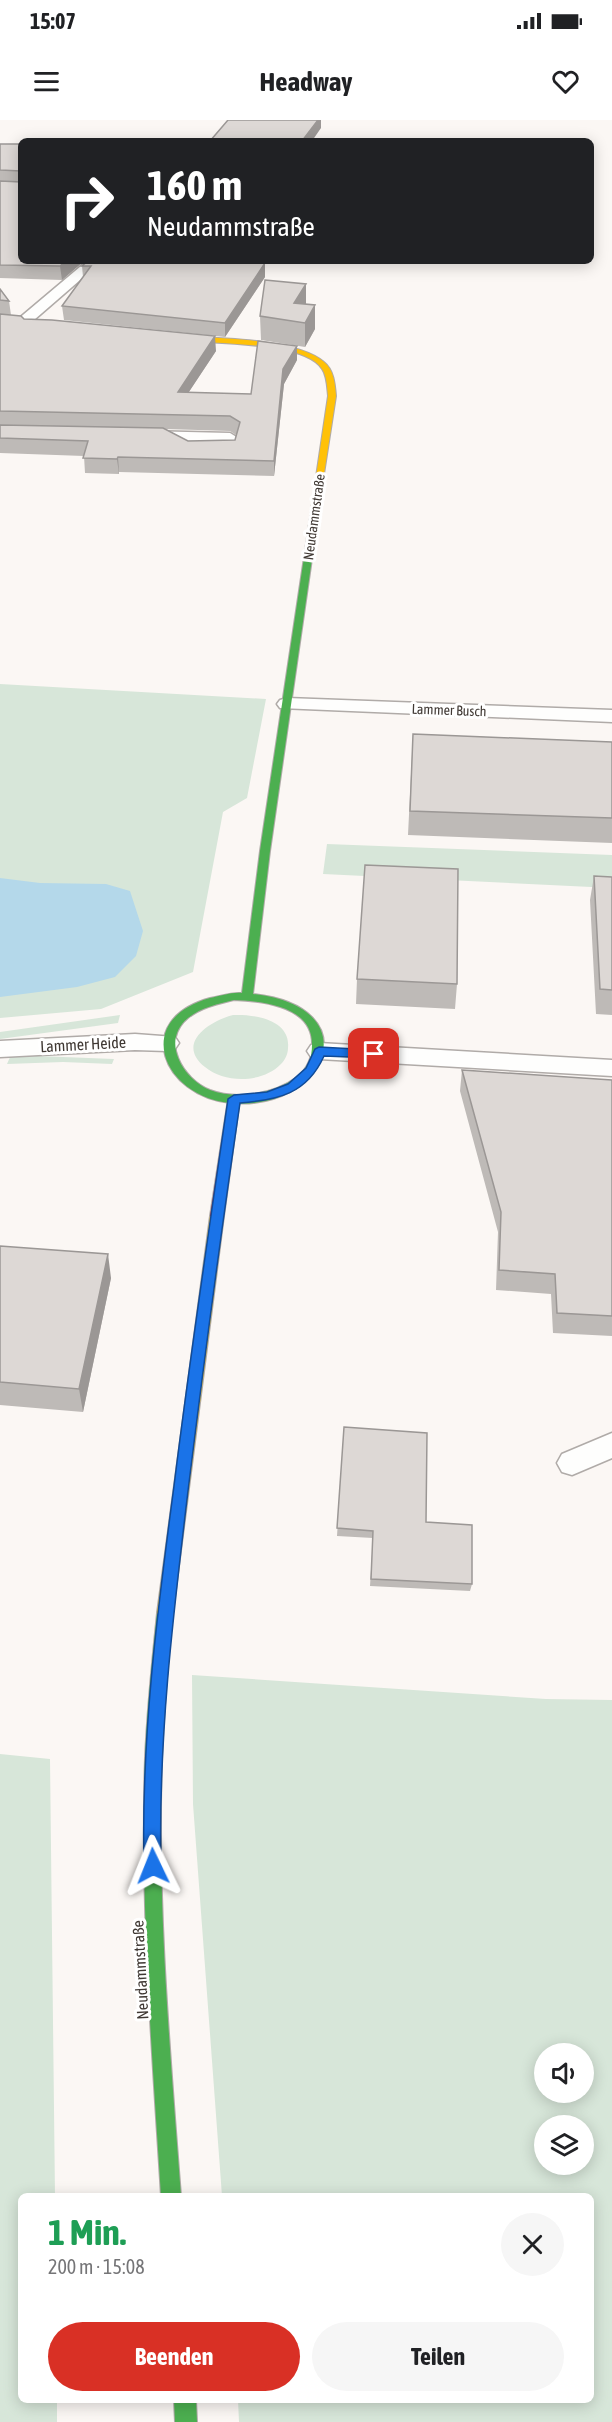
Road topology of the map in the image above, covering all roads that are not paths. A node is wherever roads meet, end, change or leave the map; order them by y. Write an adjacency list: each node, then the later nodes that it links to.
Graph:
1 (92, 264): 2 (street)
2 (17, 323): 3 (main road)
3 (40, 325)
4 (152, 336): 7 (main road, Neudammstraße)
5 (124, 436): 6 (street)
6 (169, 437)
7 (287, 704): 8 (street, Lammer Busch); 9 (main road, Neudammstraße)
8 (612, 716)
9 (247, 996): 10 (main road); 12 (main road)
10 (167, 1043): 11 (street, Lammer Heide); 14 (main road)
11 (0, 1049)
12 (319, 1052): 13 (street); 14 (main road)
13 (612, 1068)
14 (234, 1099): 17 (main road, Neudammstraße)
15 (612, 1445): 16 (street)
16 (572, 1463)
17 (171, 2193)
18 (185, 2403): 19 (main road)
19 (186, 2422)

